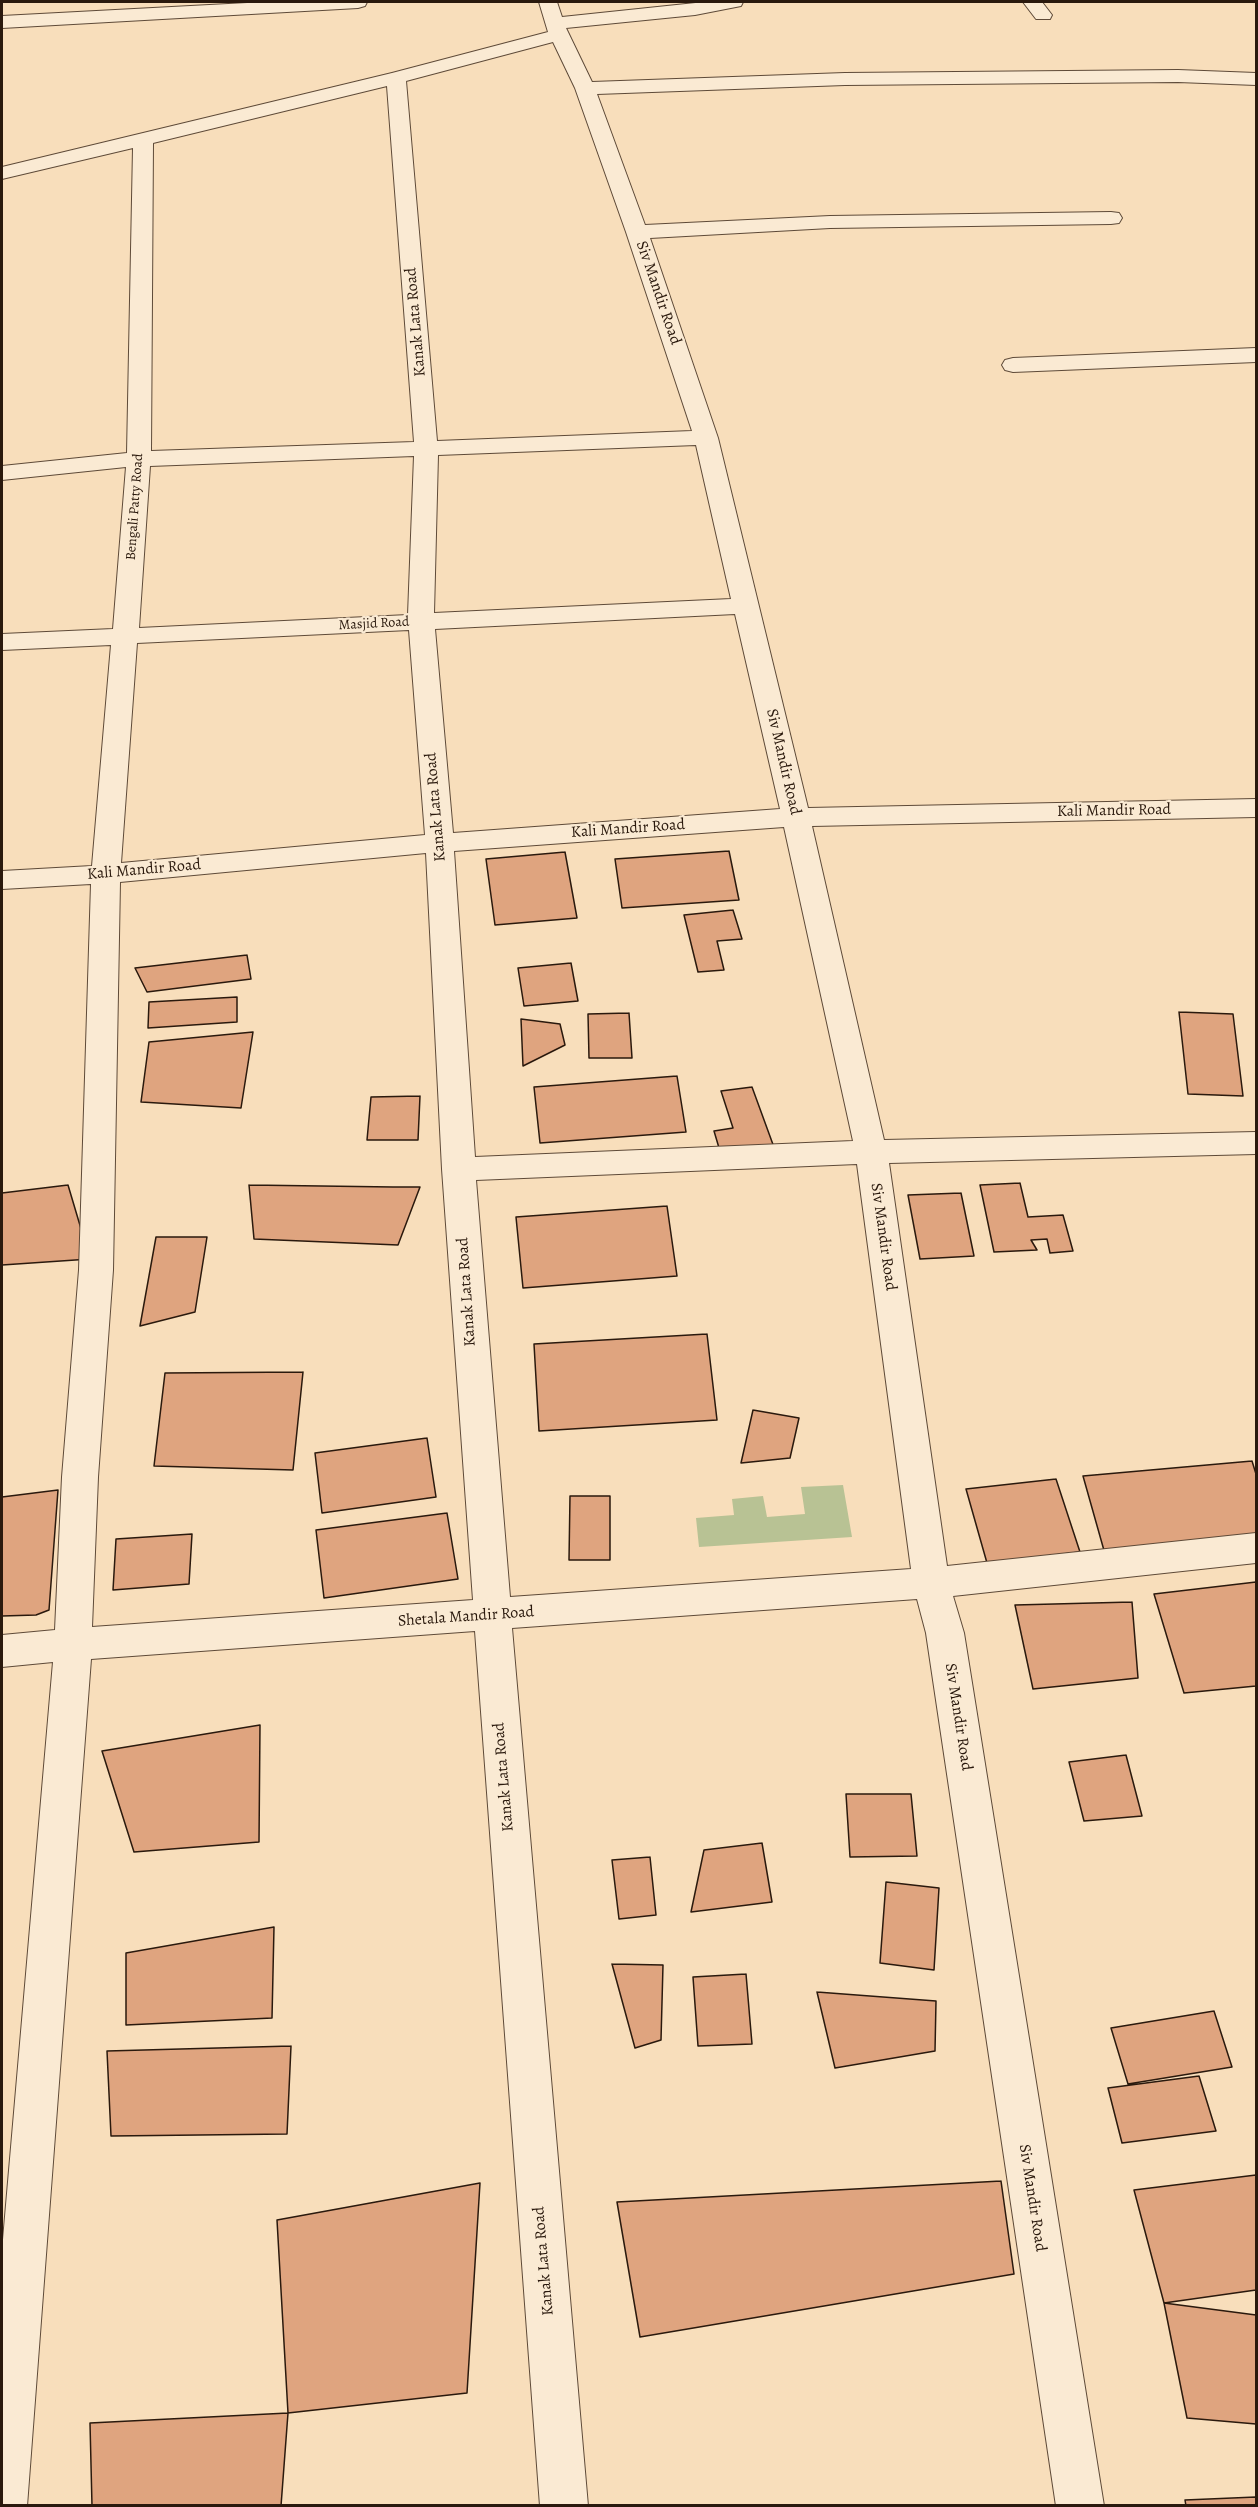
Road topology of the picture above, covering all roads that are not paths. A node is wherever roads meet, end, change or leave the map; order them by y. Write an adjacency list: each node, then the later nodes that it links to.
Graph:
1 (358, 2): 4 (street)
2 (734, 2): 3 (street)
3 (554, 20): 5 (street); 7 (street, Siv Mandir Road)
4 (2, 22)
5 (396, 78): 8 (street); 15 (street, Kanak Lata Road)
6 (1257, 79): 7 (street)
7 (585, 87): 11 (street, Siv Mandir Road)
8 (143, 140): 9 (street); 16 (street, Bengali Patty Road)
9 (2, 173)
10 (1111, 218): 11 (street)
11 (637, 232): 14 (street, Siv Mandir Road)
12 (1257, 355): 13 (street)
13 (1013, 366)
14 (706, 438): 15 (street); 18 (street, Siv Mandir Road)
15 (426, 448): 16 (street); 19 (street, Kanak Lata Road)
16 (140, 459): 17 (street); 20 (street, Bengali Patty Road)
17 (2, 473)
18 (747, 606): 19 (street, Masjid Road); 23 (street, Siv Mandir Road)
19 (422, 622): 20 (street, Masjid Road); 24 (street, Kanak Lata Road)
20 (126, 637): 21 (street, Masjid Road); 25 (street, Bengali Patty Road)
21 (2, 642)
22 (1257, 808): 23 (street, Kali Mandir Road)
23 (796, 817): 24 (street, Kali Mandir Road); 28 (street, Siv Mandir Road)
24 (439, 843): 25 (street, Kali Mandir Road); 29 (street, Kanak Lata Road)
25 (106, 874): 26 (street, Kali Mandir Road); 33 (street, Bengali Patty Road)
26 (2, 880)
27 (1257, 1143): 28 (street)
28 (871, 1152): 29 (street); 31 (street, Siv Mandir Road)
29 (458, 1169): 32 (street, Kanak Lata Road)
30 (1257, 1548): 31 (street, Shetala Mandir Road)
31 (931, 1583): 32 (street, Shetala Mandir Road); 37 (street, Siv Mandir Road)
32 (491, 1616): 33 (street, Shetala Mandir Road); 36 (street, Kanak Lata Road)
33 (73, 1644): 34 (street, Shetala Mandir Road); 35 (street, Bengali Patty Road)
34 (2, 1651)
35 (3, 2505)
36 (564, 2505)
37 (1080, 2505)

